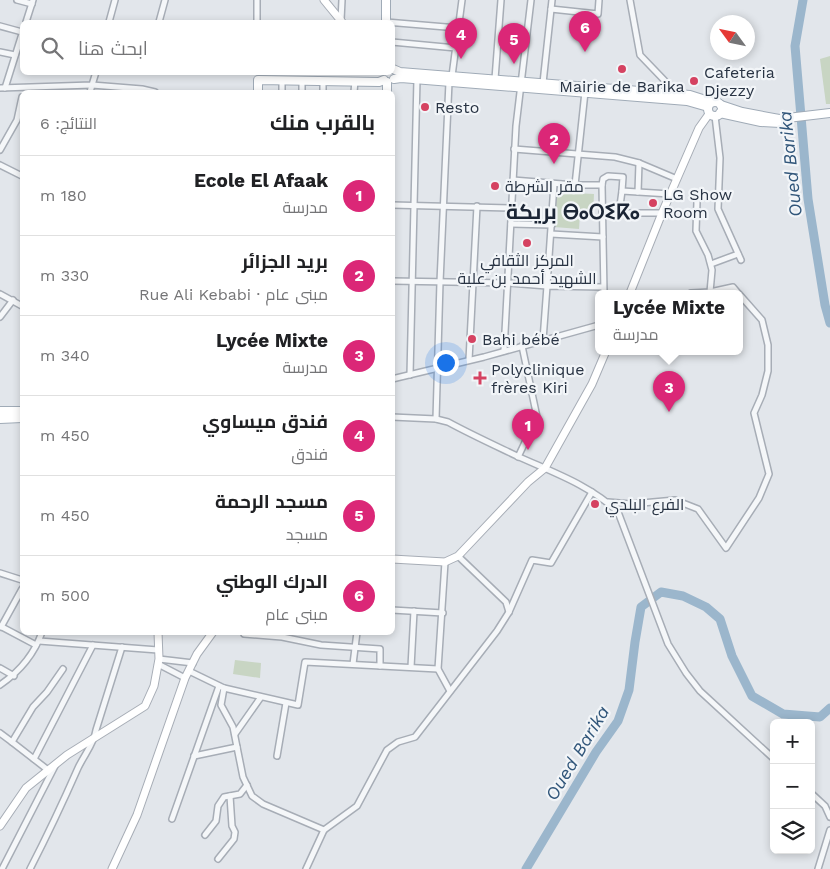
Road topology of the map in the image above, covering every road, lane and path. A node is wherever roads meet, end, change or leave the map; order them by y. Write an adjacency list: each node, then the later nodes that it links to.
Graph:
1 (17, 0): 14 (street)
2 (116, 0): 17 (street)
3 (165, 0): 18 (street)
4 (257, 0): 19 (street)
5 (324, 0): 20 (main road)
6 (342, 0): 21 (street)
7 (386, 0): 22 (main road)
8 (462, 0): 25 (street)
9 (501, 0): 38 (street)
10 (531, 0): 45 (street)
11 (552, 0): 15 (street)
12 (599, 0): 15 (street)
13 (630, 0): 57 (street)
14 (32, 2): 16 (street)
15 (551, 10): 43 (street)
16 (27, 20)
17 (110, 20)
18 (160, 20)
19 (257, 20)
20 (340, 20)
21 (342, 20)
22 (386, 20)
23 (395, 23): 25 (street)
24 (0, 26): 26 (street)
25 (458, 28): 29 (street)
26 (20, 32)
27 (20, 39): 31 (street)
28 (395, 42): 29 (street)
29 (456, 48): 37 (street)
30 (0, 52): 31 (street)
31 (15, 55): 47 (street)
32 (395, 70): 37 (main road)
33 (95, 75): 44 (street)
34 (258, 76): 39 (main road); 51 (main road)
35 (387, 78): 36 (main road); 42 (main road)
36 (417, 79): 37 (main road); 79 (street)
37 (450, 79): 38 (main road); 45 (main road); 80 (street)
38 (495, 79): 45 (main road)
39 (282, 80): 40 (main road); 52 (street)
40 (302, 80): 41 (main road); 53 (street)
41 (322, 81): 42 (main road); 54 (street)
42 (355, 82): 55 (street)
43 (543, 83): 45 (main road); 56 (main road)
44 (92, 85): 46 (street); 49 (street); 50 (street)
45 (521, 85): 56 (main road); 63 (street)
46 (25, 86): 47 (street); 48 (street)
47 (2, 88)
48 (24, 90)
49 (91, 90)
50 (146, 90)
51 (258, 90)
52 (282, 90)
53 (302, 90)
54 (323, 90)
55 (354, 90)
56 (586, 90): 57 (main road); 58 (main road); 65 (street)
57 (671, 94): 58 (main road)
58 (713, 110): 62 (main road); 62 (main road); 69 (main road); 90 (street)
59 (830, 113): 62 (main road)
60 (830, 117): 62 (main road)
61 (20, 121): 64 (street)
62 (780, 121)
63 (514, 149): 65 (street); 70 (street)
64 (0, 150)
65 (579, 155): 66 (street); 72 (street)
66 (639, 163): 69 (street); 75 (street)
67 (0, 165): 68 (street)
68 (20, 173)
69 (676, 179): 76 (main road)
70 (513, 180): 71 (street); 82 (street)
71 (554, 184): 72 (street); 87 (street)
72 (576, 185): 73 (street)
73 (602, 185): 74 (street); 83 (street)
74 (622, 191): 75 (street); 84 (street)
75 (638, 192): 76 (street)
76 (670, 194): 85 (main road)
77 (697, 202): 92 (street)
78 (395, 205): 79 (street)
79 (414, 206): 80 (street); 94 (street)
80 (444, 206): 81 (street); 95 (street)
81 (477, 206): 82 (street); 96 (street)
82 (512, 208): 86 (street)
83 (602, 213): 84 (street); 89 (street)
84 (619, 213): 85 (street)
85 (662, 213): 100 (main road)
86 (511, 224): 87 (street); 97 (street)
87 (552, 225): 88 (street)
88 (551, 234): 89 (street); 98 (street)
89 (603, 237): 99 (street)
90 (738, 254): 91 (street); 92 (street)
91 (742, 260)
92 (711, 264): 101 (street)
93 (395, 281): 94 (street)
94 (412, 281): 95 (street); 116 (street)
95 (440, 282): 96 (street); 115 (street)
96 (474, 282): 97 (street); 114 (street)
97 (509, 283): 98 (street); 112 (street)
98 (546, 286): 99 (street); 110 (street)
99 (604, 287)
100 (631, 290)
101 (710, 290)
102 (719, 290): 103 (street)
103 (736, 290)
104 (0, 294): 106 (street)
105 (743, 299): 127 (street)
106 (13, 300): 107 (street); 108 (street)
107 (20, 305)
108 (0, 317)
109 (595, 326): 110 (street)
110 (543, 340): 111 (street)
111 (522, 346): 112 (street); 124 (street)
112 (504, 351): 114 (street)
113 (604, 355): 125 (main road)
114 (468, 360): 115 (street)
115 (438, 368): 116 (street); 123 (street)
116 (410, 375): 117 (street)
117 (395, 378)
118 (20, 411): 119 (main road)
119 (0, 412)
120 (395, 417): 123 (street)
121 (20, 418): 122 (main road)
122 (0, 419)
123 (436, 419): 124 (street)
124 (518, 456): 125 (street)
125 (545, 468): 126 (street); 128 (main road)
126 (592, 492): 127 (street); 136 (street)
127 (608, 502): 171 (street)
128 (458, 556): 130 (main road); 136 (street)
129 (395, 559): 130 (main road)
130 (445, 562): 137 (street)
131 (0, 572): 132 (street)
132 (20, 579)
133 (20, 593): 138 (street)
134 (395, 610): 135 (street)
135 (414, 611): 137 (street); 155 (street)
136 (509, 612): 163 (street)
137 (443, 613): 158 (street)
138 (1, 626): 139 (street)
139 (20, 635)
140 (21, 635): 146 (street)
141 (41, 635): 146 (street)
142 (158, 635): 150 (main road)
143 (211, 635): 152 (main road)
144 (257, 635): 149 (street)
145 (356, 635): 149 (street)
146 (38, 643): 147 (street); 160 (street)
147 (93, 645): 148 (street); 174 (street)
148 (122, 647): 150 (street); 168 (street)
149 (356, 647): 153 (street); 154 (street)
150 (158, 650): 151 (main road)
151 (158, 661): 152 (street); 159 (street); 168 (main road)
152 (193, 663): 159 (main road)
153 (353, 664): 154 (street); 165 (street)
154 (380, 666): 155 (street)
155 (411, 667): 158 (street)
156 (0, 668): 160 (street)
157 (63, 669): 169 (street)
158 (438, 669): 163 (street)
159 (187, 674): 162 (street); 190 (main road)
160 (14, 676): 161 (street)
161 (0, 685)
162 (221, 687): 164 (street); 167 (street); 172 (street)
163 (450, 691): 184 (street)
164 (261, 697): 165 (street); 167 (street)
165 (286, 703): 173 (street)
166 (0, 733): 169 (street)
167 (234, 734): 170 (street)
168 (95, 738): 175 (main road); 189 (street)
169 (12, 742): 174 (street)
170 (237, 747): 172 (street); 177 (street)
171 (770, 755)
172 (194, 756): 182 (street)
173 (276, 756)
174 (34, 759): 176 (street)
175 (56, 764): 176 (main road); 188 (street)
176 (48, 770): 183 (main road)
177 (247, 785): 178 (street); 184 (street)
178 (230, 796): 186 (street); 187 (street)
179 (815, 797): 180 (street)
180 (827, 808): 181 (street)
181 (830, 818)
182 (172, 819)
183 (0, 826)
184 (324, 830): 191 (street)
185 (830, 830): 192 (street)
186 (205, 835)
187 (218, 859)
188 (2, 869)
189 (30, 869)
190 (112, 869)
191 (306, 869)
192 (818, 869)

